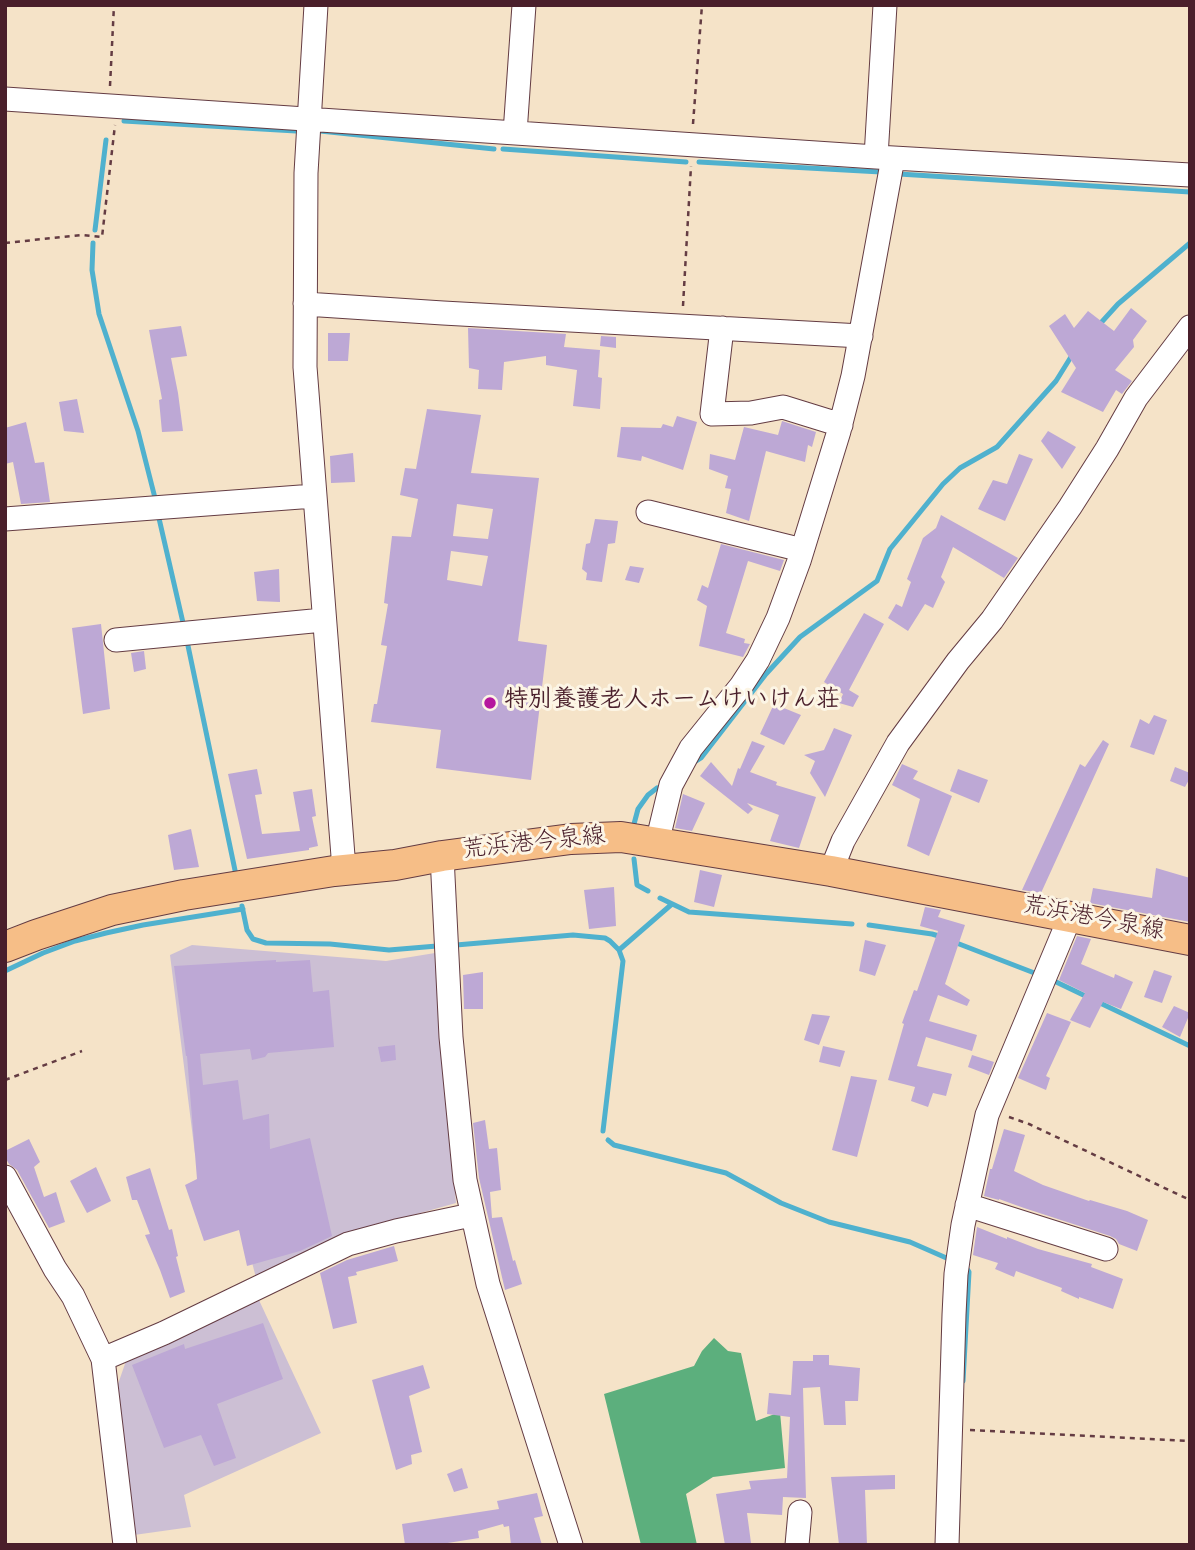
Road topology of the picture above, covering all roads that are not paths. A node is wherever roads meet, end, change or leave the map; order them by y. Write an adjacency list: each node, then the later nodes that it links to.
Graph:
1 (316, 5): 5 (street)
2 (524, 5): 6 (street)
3 (885, 5): 7 (street)
4 (5, 99): 5 (street)
5 (309, 118): 6 (street); 9 (street)
6 (515, 133): 7 (street)
7 (884, 158): 8 (street); 12 (street)
8 (1190, 175)
9 (305, 304): 10 (street); 14 (street)
10 (722, 328): 12 (street); 13 (street)
11 (1187, 333): 23 (street)
12 (861, 336): 13 (street)
13 (841, 425): 17 (street)
14 (314, 496): 16 (street); 18 (street)
15 (648, 512): 17 (street)
16 (5, 519)
17 (802, 550): 20 (street)
18 (323, 620): 19 (street); 22 (street)
19 (116, 640)
20 (657, 842): 21 (main road, 荒浜港今泉線); 23 (main road, 荒浜港今泉線)
21 (442, 856): 22 (main road, 荒浜港今泉線); 29 (street)
22 (344, 869): 26 (main road, 荒浜港今泉線)
23 (831, 871): 24 (main road, 荒浜港今泉線)
24 (1070, 917): 25 (main road, 荒浜港今泉線); 28 (street)
25 (1190, 940)
26 (5, 947)
27 (5, 1177): 31 (street)
28 (967, 1205): 30 (street); 36 (street)
29 (471, 1215): 31 (street); 34 (street)
30 (1106, 1249)
31 (103, 1359): 33 (street)
32 (800, 1512): 35 (street)
33 (124, 1545)
34 (571, 1545)
35 (797, 1545)
36 (947, 1545)

